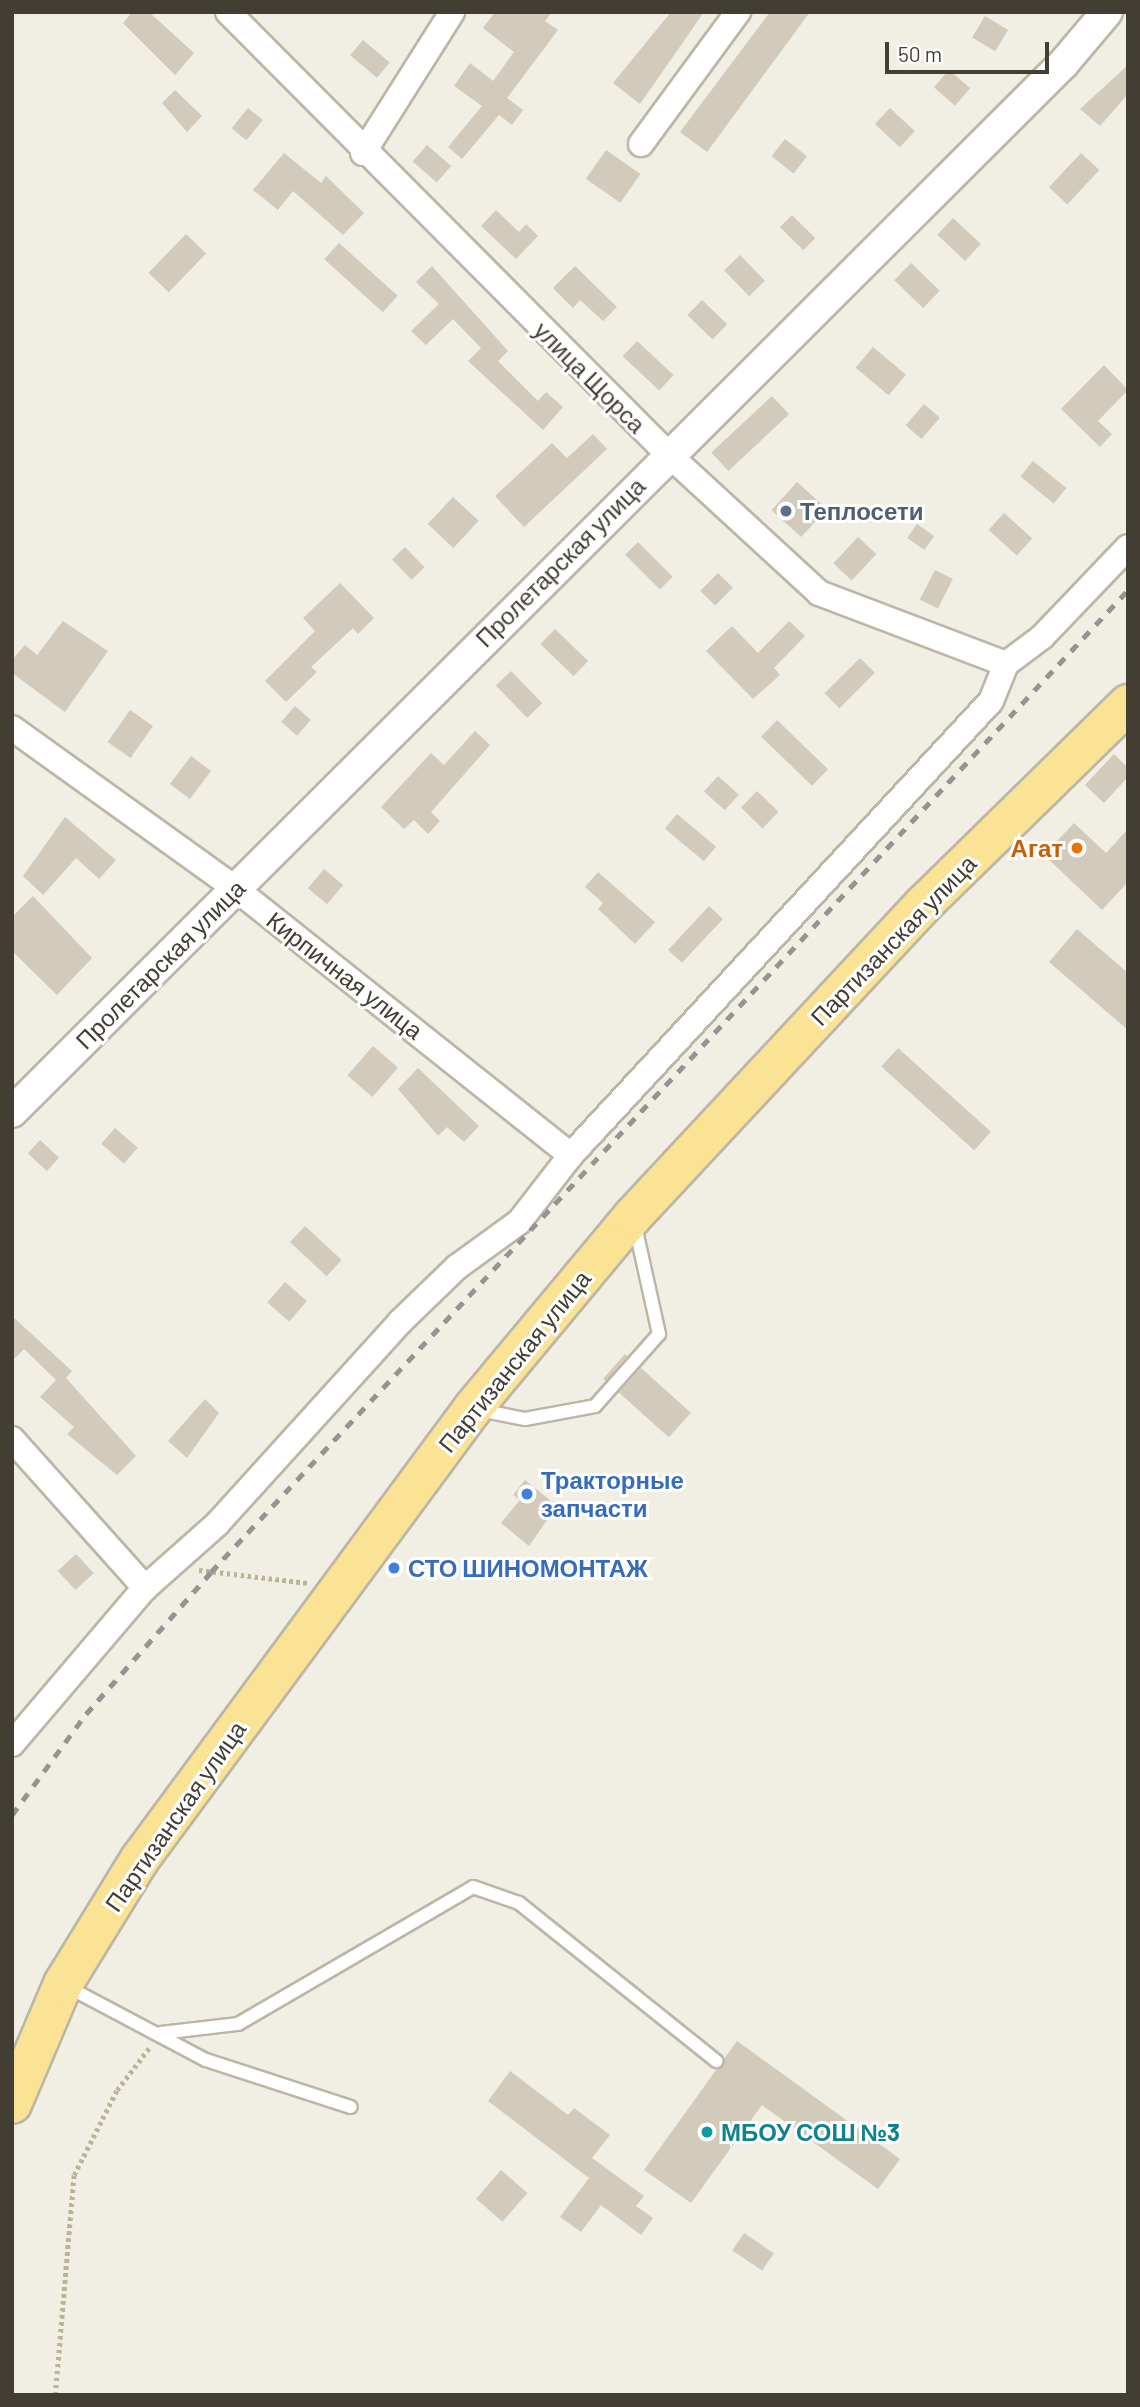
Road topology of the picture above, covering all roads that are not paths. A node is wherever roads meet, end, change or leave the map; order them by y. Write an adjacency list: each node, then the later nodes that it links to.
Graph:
1 (228, 12): 6 (street, улица Щорса)
2 (452, 12): 6 (street)
3 (737, 12): 5 (street)
4 (1107, 12): 7 (street, Пролетарская улица)
5 (641, 144)
6 (363, 153): 7 (street, улица Щорса)
7 (667, 454): 9 (street, улица Щорса); 12 (street, Пролетарская улица)
8 (1128, 547): 9 (street)
9 (1006, 664): 14 (street)
10 (1128, 704): 15 (main road, Партизанская улица)
11 (12, 728): 12 (street, Кирпичная улица)
12 (236, 889): 13 (street, Пролетарская улица); 14 (street, Кирпичная улица)
13 (12, 1112)
14 (571, 1155): 18 (street)
15 (632, 1217): 16 (main road, Партизанская улица); 16 (lane)
16 (473, 1408): 20 (main road, Партизанская улица)
17 (12, 1439): 18 (street)
18 (145, 1588): 19 (street)
19 (12, 1744)
20 (63, 1984): 21 (lane); 23 (main road, Партизанская улица)
21 (161, 2033): 22 (lane); 24 (lane)
22 (716, 2060)
23 (12, 2104)
24 (351, 2107)

